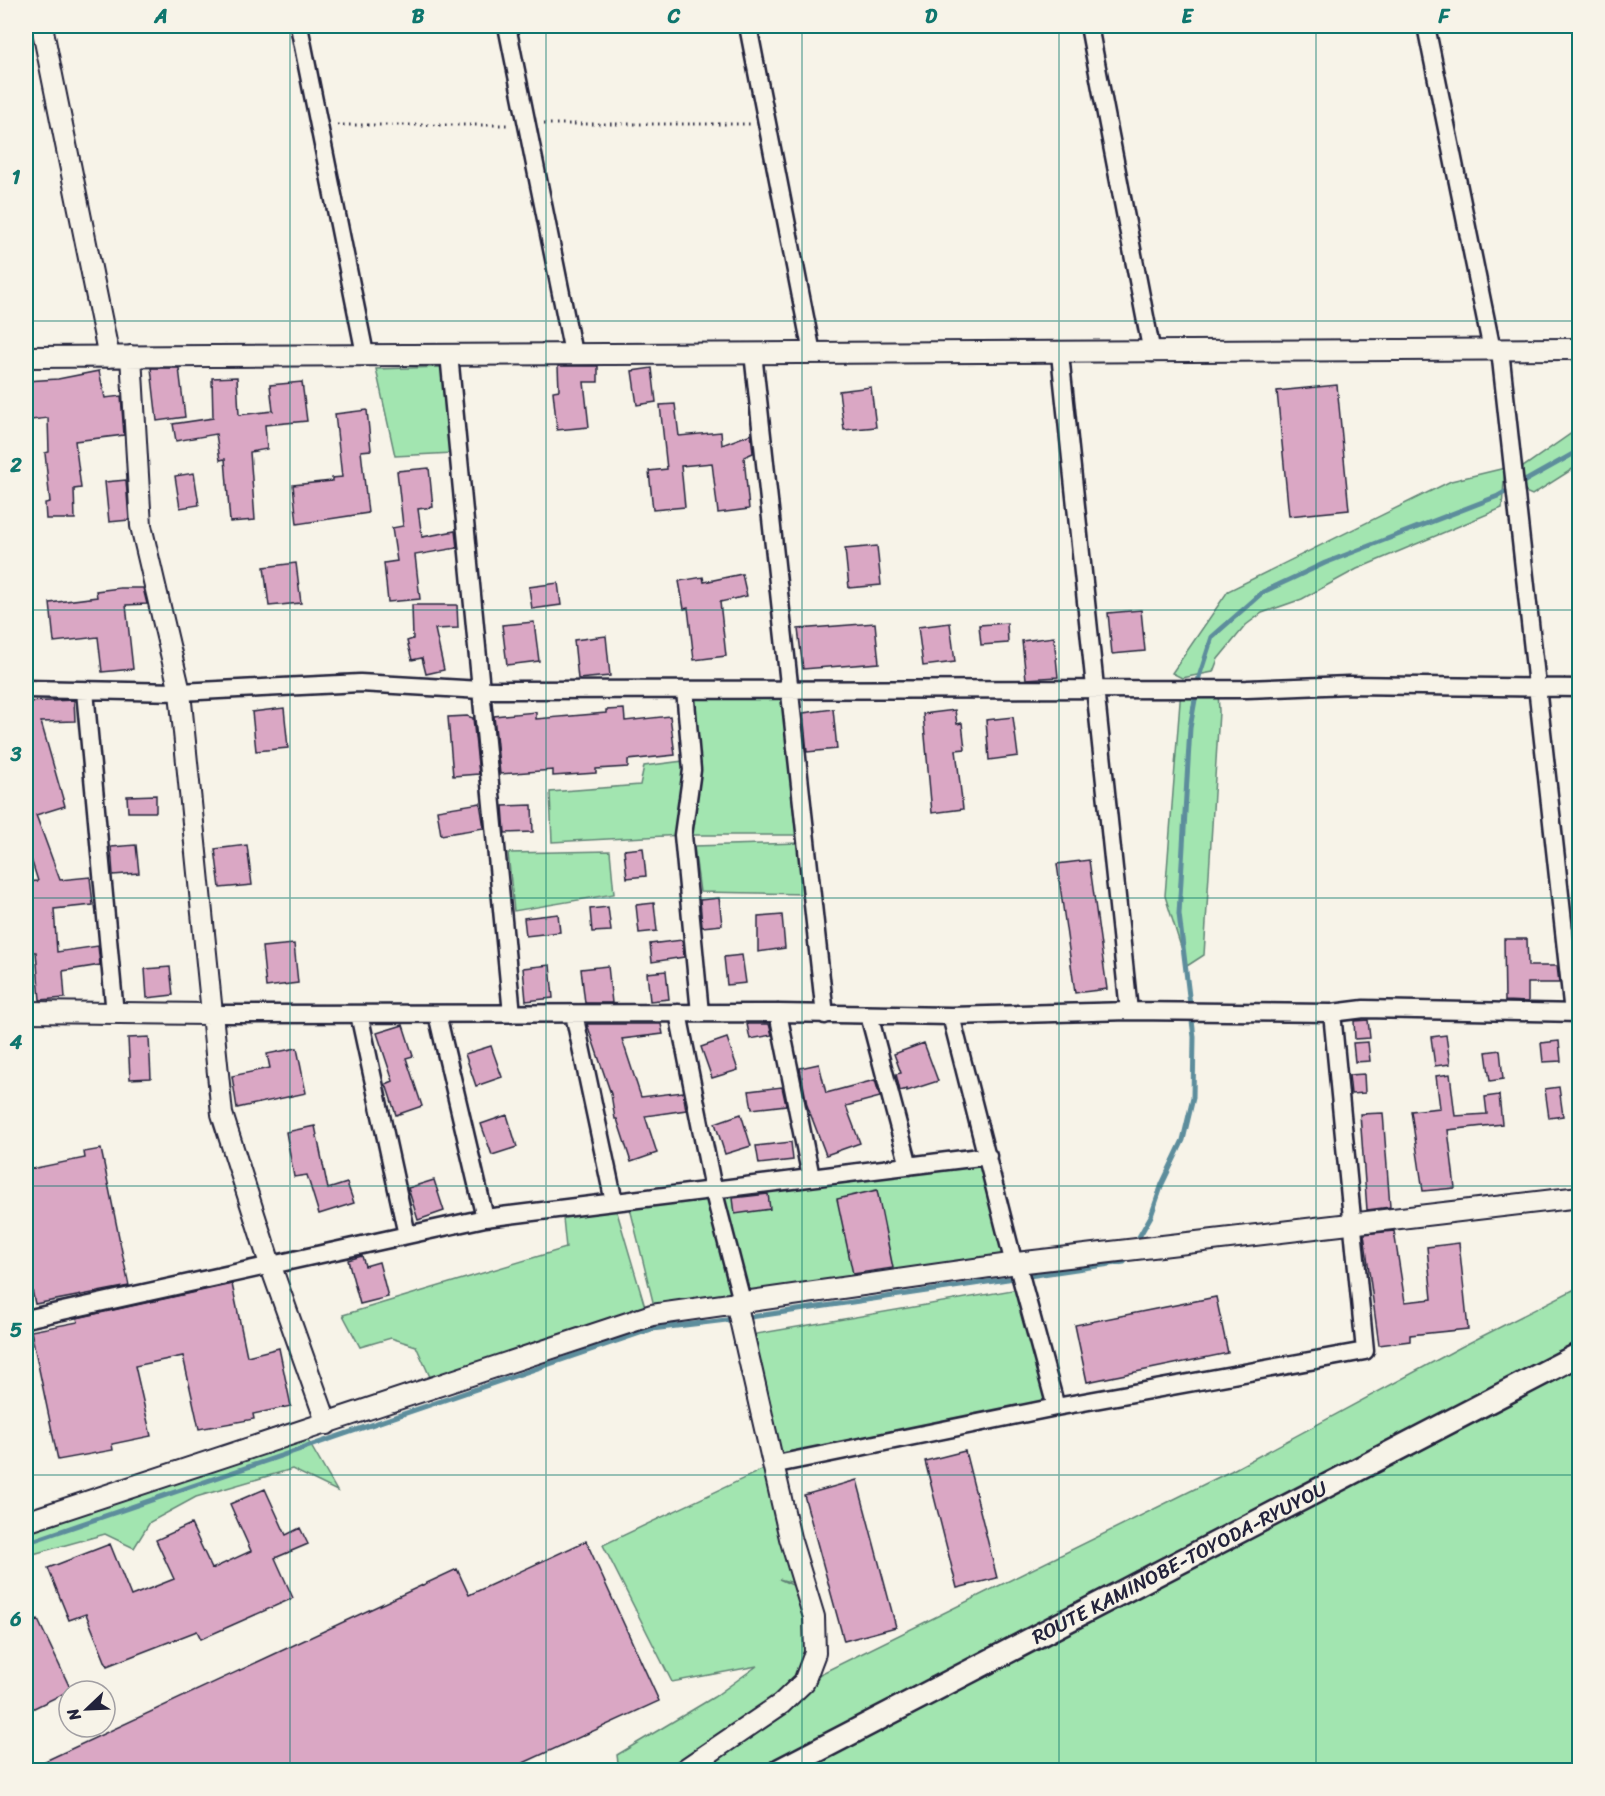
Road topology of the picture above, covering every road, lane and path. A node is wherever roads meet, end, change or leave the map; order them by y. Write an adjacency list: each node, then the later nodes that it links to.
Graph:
1 (42, 26): 18 (street)
2 (299, 26): 13 (street)
3 (507, 26): 9 (street)
4 (748, 26): 11 (street)
5 (1089, 26): 12 (street)
6 (1426, 26): 8 (street)
7 (1580, 349): 8 (street)
8 (1496, 350): 12 (street); 19 (street)
9 (573, 353): 10 (street); 14 (street)
10 (753, 353): 11 (street); 25 (street)
11 (812, 353): 15 (street)
12 (1152, 353): 15 (street)
13 (365, 354): 14 (street); 16 (street)
14 (449, 354): 23 (street)
15 (1060, 354): 22 (street)
16 (131, 356): 18 (street); 27 (street)
17 (26, 357): 18 (street)
18 (109, 357)
19 (1535, 688): 20 (street); 22 (street); 34 (street)
20 (1580, 688)
21 (26, 689): 26 (street)
22 (1097, 689): 25 (street); 28 (street)
23 (481, 690): 24 (street); 27 (street); 39 (street)
24 (685, 690): 25 (street); 31 (street)
25 (791, 690): 41 (street)
26 (84, 691): 27 (street); 35 (street)
27 (180, 692): 36 (street)
28 (1130, 1011): 33 (street); 43 (street)
29 (26, 1012): 35 (street)
30 (678, 1013): 31 (street); 40 (street); 47 (street)
31 (700, 1013): 32 (street)
32 (778, 1013): 41 (street); 46 (street)
33 (1332, 1013): 34 (street); 51 (street)
34 (1576, 1013)
35 (115, 1014): 36 (street)
36 (211, 1014): 37 (street); 54 (street)
37 (359, 1014): 38 (street); 52 (street)
38 (437, 1014): 39 (street); 50 (street)
39 (512, 1014): 40 (street)
40 (574, 1014): 49 (street)
41 (825, 1015): 42 (street)
42 (869, 1015): 43 (street); 45 (street)
43 (951, 1016): 44 (street)
44 (988, 1156): 45 (street); 53 (street)
45 (909, 1166): 46 (street)
46 (811, 1177): 47 (street)
47 (713, 1189): 49 (street); 55 (street)
48 (1580, 1197): 51 (street)
49 (614, 1202): 50 (street)
50 (485, 1218): 52 (street)
51 (1353, 1223): 53 (street); 58 (street)
52 (406, 1235): 54 (street)
53 (1017, 1263): 55 (street); 58 (street)
54 (270, 1264): 56 (street); 59 (street)
55 (739, 1302): 59 (street); 60 (street)
56 (26, 1319)
57 (1580, 1354): 63 (main road, ROUTE KAMINOBE-TOYODA-RYUYOU)
58 (1056, 1407): 60 (street)
59 (327, 1424): 61 (street)
60 (772, 1465): 62 (street)
61 (26, 1522)
62 (684, 1770)
63 (780, 1770)

